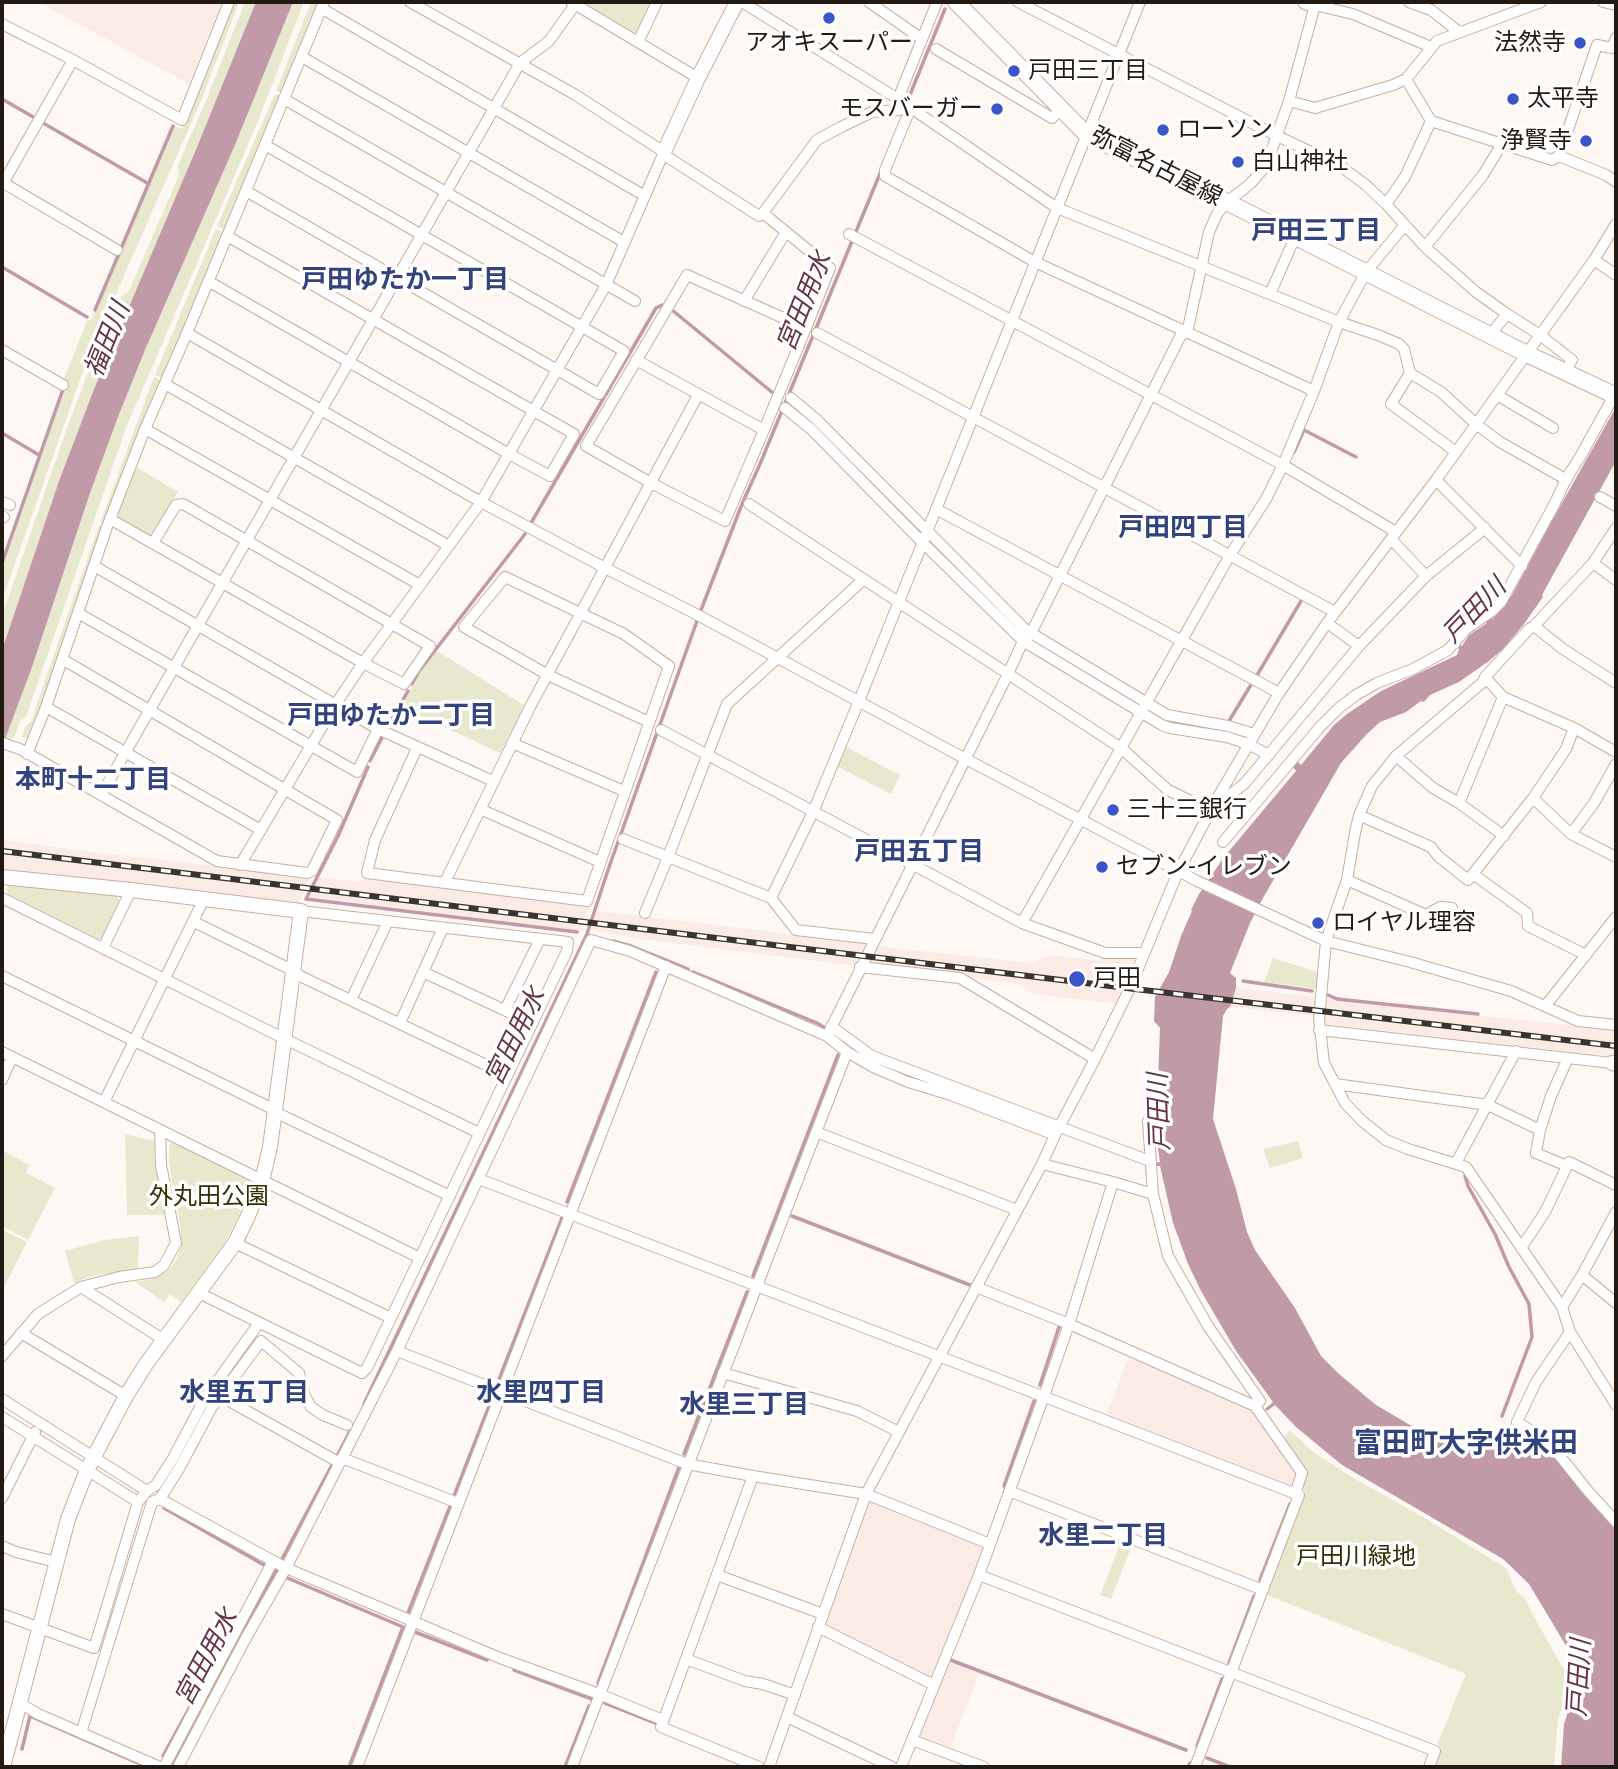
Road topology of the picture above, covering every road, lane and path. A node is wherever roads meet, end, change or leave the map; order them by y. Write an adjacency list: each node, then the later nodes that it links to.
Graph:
1 (229, 2): 28 (street)
2 (410, 2): 29 (street)
3 (657, 2): 23 (street)
4 (739, 2): 30 (street); 34 (street)
5 (869, 2): 22 (street)
6 (937, 2): 22 (street)
7 (956, 2): 36 (main road, 弥富名古屋線)
8 (1018, 2): 26 (street)
9 (1140, 2): 26 (street)
10 (1358, 2): 18 (street)
11 (1409, 2): 20 (street)
12 (1540, 2): 20 (street)
13 (1603, 2): 17 (street)
14 (574, 3): 23 (street); 29 (street)
15 (1310, 3): 18 (street); 33 (street)
16 (323, 5): 27 (street); 35 (street)
17 (1616, 5)
18 (1353, 14): 24 (street)
19 (2, 24): 28 (street)
20 (1459, 32): 24 (street)
21 (1616, 38): 44 (street)
22 (922, 39): 34 (street)
23 (638, 42): 30 (street)
24 (1431, 47): 31 (street)
25 (936, 49): 36 (street)
26 (1118, 54): 38 (street); 39 (street)
27 (302, 57): 32 (street); 42 (street)
28 (74, 60): 46 (street)
29 (520, 63): 35 (street); 43 (street)
30 (698, 78): 43 (street)
31 (1406, 79): 33 (street); 37 (street)
32 (284, 99): 41 (street); 48 (street)
33 (1289, 101): 39 (street)
34 (905, 103): 52 (street); 53 (street); 65 (street)
35 (494, 109): 42 (street); 49 (street)
36 (1062, 109): 38 (main road, 弥富名古屋線)
37 (1431, 121): 40 (street); 51 (street)
38 (1087, 135): 50 (main road, 弥富名古屋線); 52 (street)
39 (1277, 136): 50 (street); 51 (street)
40 (1502, 144): 44 (street); 62 (street)
41 (265, 145): 47 (street); 57 (street)
42 (469, 152): 48 (street); 61 (street)
43 (663, 153): 49 (street); 53 (street)
44 (1559, 156): 45 (street)
45 (1616, 182)
46 (2, 183): 63 (street)
47 (246, 191): 59 (street); 69 (street)
48 (446, 192): 57 (street); 71 (street)
49 (645, 196): 61 (street)
50 (1227, 202): 60 (main road, 弥富名古屋線); 66 (street)
51 (1386, 204): 55 (street)
52 (1057, 208): 65 (street); 66 (street)
53 (763, 213): 56 (street)
54 (1616, 224): 64 (street)
55 (1404, 226): 62 (street); 67 (street)
56 (786, 232): 74 (street); 80 (street)
57 (422, 235): 69 (street); 79 (street)
58 (853, 235): 77 (street)
59 (227, 236): 70 (street); 76 (street)
60 (1295, 237): 67 (main road, 弥富名古屋線); 72 (street)
61 (625, 242): 71 (street)
62 (1425, 247): 75 (street)
63 (117, 250)
64 (1594, 260): 68 (street); 84 (street)
65 (1035, 262): 77 (street); 81 (street)
66 (1201, 266): 72 (street); 81 (street)
67 (1366, 272): 78 (street); 83 (main road, 弥富名古屋線)
68 (1616, 275)
69 (397, 278): 76 (street); 89 (street)
70 (208, 281): 82 (street); 88 (street)
71 (606, 285): 73 (street); 79 (street)
72 (1270, 294): 78 (street)
73 (635, 301)
74 (744, 301): 80 (street); 87 (street)
75 (1507, 314): 83 (street); 84 (street)
76 (373, 319): 88 (street); 101 (street)
77 (1012, 320): 95 (street); 102 (street)
78 (1339, 322): 91 (street); 94 (street)
79 (582, 327): 89 (street); 89 (street)
80 (811, 330): 102 (street); 106 (street)
81 (1185, 332): 94 (street); 95 (street)
82 (187, 333): 92 (street); 100 (street)
83 (1490, 335): 86 (main road, 弥富名古屋線)
84 (1540, 335): 86 (street); 90 (street)
85 (2, 350): 93 (street)
86 (1527, 354): 90 (main road, 弥富名古屋線); 98 (street)
87 (636, 360): 97 (street); 113 (street)
88 (349, 362): 100 (street); 108 (street)
89 (557, 370): 101 (street)
90 (1565, 372): 96 (main road, 弥富名古屋線)
91 (1410, 373): 103 (street); 107 (street)
92 (165, 384): 105 (street); 109 (street)
93 (63, 385)
94 (1314, 391): 110 (street)
95 (1151, 394): 110 (street); 114 (street)
96 (1616, 394): 112 (street)
97 (698, 395): 106 (street); 113 (street)
98 (1497, 395): 103 (street); 104 (street)
99 (788, 403): 125 (street)
100 (321, 410): 109 (street); 117 (street)
101 (534, 411): 108 (street); 108 (street)
102 (974, 417): 114 (street); 120 (street)
103 (1476, 424): 107 (street); 112 (street)
104 (1553, 428)
105 (145, 429): 116 (street); 121 (street)
106 (764, 430): 113 (street)
107 (1456, 452): 111 (street)
108 (509, 454): 117 (street)
109 (294, 457): 116 (street); 128 (street)
110 (1283, 465): 124 (street); 129 (street)
111 (1436, 480): 122 (street); 124 (street)
112 (1567, 480): 132 (street)
113 (651, 483): 133 (street)
114 (1104, 487): 129 (street); 134 (street)
115 (1600, 497): 119 (street)
116 (270, 500): 126 (street); 139 (street)
117 (481, 502): 128 (street); 133 (street)
118 (749, 504): 136 (street)
119 (1616, 506)
120 (936, 509): 125 (street); 134 (street)
121 (110, 519): 127 (street); 131 (street)
122 (1485, 528): 132 (street); 135 (street)
123 (1616, 528): 130 (street)
124 (1393, 536): 135 (street); 141 (street)
125 (925, 537): 140 (street); 148 (street)
126 (246, 540): 127 (street); 138 (street); 146 (street)
127 (153, 543): 138 (street)
128 (449, 546): 139 (street)
129 (1230, 555): 141 (street); 149 (street)
130 (1593, 563): 137 (street); 147 (street)
131 (94, 566): 142 (street); 145 (street)
132 (1522, 566): 199 (street)
133 (606, 568): 143 (street); 151 (street)
134 (1060, 575): 148 (street); 149 (street)
135 (1426, 576): 150 (street)
136 (864, 579): 140 (street); 151 (street)
137 (1616, 580)
138 (222, 583): 145 (street); 153 (street)
139 (420, 585): 146 (street)
140 (899, 602): 155 (street); 161 (street)
141 (1335, 612): 144 (street)
142 (78, 613): 152 (street); 154 (street)
143 (580, 613): 156 (street); 156 (street); 166 (street)
144 (1327, 623): 150 (street); 159 (street)
145 (197, 625): 154 (street); 162 (street)
146 (391, 625): 153 (street); 153 (street)
147 (1534, 626): 157 (street); 158 (street)
148 (1027, 637): 155 (street); 164 (street)
149 (1182, 640): 159 (street); 164 (street)
150 (1359, 646): 176 (street)
151 (779, 657): 161 (street); 180 (street)
152 (62, 659): 163 (street); 165 (street)
153 (363, 663): 162 (street)
154 (173, 667): 165 (street); 173 (street)
155 (1008, 674): 175 (street); 182 (street)
156 (548, 675): 166 (street); 171 (street)
157 (1485, 677): 160 (street); 181 (street)
158 (1616, 683)
159 (1279, 693): 170 (street)
160 (1503, 697): 168 (street); 189 (street)
161 (859, 701): 182 (street); 192 (street)
162 (335, 705): 167 (street); 173 (street)
163 (46, 707): 178 (street); 179 (street)
164 (1144, 708): 170 (street); 175 (street)
165 (150, 710): 178 (street); 185 (street)
166 (649, 722): 186 (street)
167 (378, 729): 173 (street); 174 (street)
168 (1574, 729): 177 (street); 188 (street)
169 (661, 730): 180 (street)
170 (1251, 739): 176 (street); 191 (street)
171 (512, 743): 184 (street); 186 (street)
172 (6, 744): 179 (street)
173 (311, 745): 185 (street)
174 (417, 748): 184 (street); 209 (street)
175 (1121, 748): 191 (street); 194 (street)
176 (1273, 750): 191 (street)
177 (1616, 752)
178 (125, 753): 187 (street); 195 (street)
179 (27, 754): 187 (street)
180 (708, 754): 192 (street); 200 (street)
181 (1396, 757): 189 (street); 193 (street)
182 (964, 758): 194 (street); 203 (street)
183 (1616, 764): 196 (street)
184 (493, 781): 190 (street)
185 (285, 788): 195 (street); 204 (street)
186 (624, 791): 202 (street)
187 (101, 795): 204 (street)
188 (1533, 798): 196 (street); 197 (street)
189 (1459, 803): 197 (street)
190 (480, 809): 202 (street); 209 (street)
191 (1211, 811): 205 (street)
192 (813, 812): 203 (street); 212 (street)
193 (1359, 815): 206 (street); 208 (street)
194 (1081, 819): 205 (street); 220 (street)
195 (261, 830): 204 (street)
196 (1571, 834): 201 (street)
197 (1504, 836): 206 (street)
198 (623, 839): 200 (street)
199 (1223, 842)
200 (668, 857): 212 (street); 216 (street)
201 (1616, 857)
202 (600, 862): 209 (street)
203 (911, 864): 220 (street); 223 (street)
204 (240, 865)
205 (1178, 872): 224 (street); 226 (street)
206 (1473, 874): 227 (street)
207 (2, 877): 210 (street)
208 (1347, 880): 214 (street); 224 (street)
209 (445, 882)
210 (131, 890): 213 (street); 225 (street)
211 (2, 898): 225 (street)
212 (771, 898): 223 (street)
213 (204, 899): 215 (street); 219 (street)
214 (1452, 908)
215 (301, 911): 218 (street); 230 (street)
216 (645, 914)
217 (1616, 918): 227 (street)
218 (387, 921): 221 (street); 234 (street)
219 (194, 922): 230 (street); 233 (street)
220 (1021, 923): 226 (street)
221 (443, 928): 222 (street); 231 (street)
222 (540, 939): 236 (street); 238 (street)
223 (874, 939): 229 (street)
224 (1326, 941): 235 (street); 240 (street)
225 (103, 948): 233 (street)
226 (1144, 953): 248 (street)
227 (1586, 955): 235 (street)
228 (666, 966): 241 (street); 266 (street); 274 (street)
229 (860, 967): 241 (street); 248 (street)
230 (294, 971): 234 (street); 242 (street)
231 (423, 972): 236 (street); 237 (street)
232 (2, 976): 243 (street)
233 (165, 979): 242 (street); 243 (street)
234 (351, 1000): 237 (street)
235 (1546, 1005): 239 (street)
236 (505, 1010): 238 (street)
237 (400, 1023): 250 (street)
238 (532, 1023): 250 (street)
239 (1616, 1025)
240 (1319, 1030): 244 (street); 252 (street)
241 (829, 1031): 245 (street); 259 (street)
242 (285, 1039): 255 (street); 261 (street)
243 (134, 1041): 253 (street); 255 (street)
244 (1516, 1051): 247 (street); 254 (street)
245 (847, 1052): 259 (street); 260 (street)
246 (7, 1055): 251 (street); 253 (street)
247 (1568, 1058): 249 (street); 258 (street)
248 (1095, 1059): 259 (street)
249 (1614, 1064)
250 (507, 1075): 261 (street)
251 (2, 1080)
252 (1335, 1084): 254 (street); 263 (street)
253 (104, 1102): 257 (street)
254 (1488, 1105): 258 (street); 263 (street)
255 (275, 1111): 267 (street); 271 (street)
256 (1148, 1121): 262 (street)
257 (160, 1130): 267 (street); 280 (street)
258 (1540, 1130): 265 (street)
259 (1057, 1131): 262 (street); 264 (street)
260 (816, 1132): 272 (street); 279 (street)
261 (479, 1133): 271 (street)
262 (1150, 1161): 270 (street)
263 (1457, 1163): 276 (street)
264 (1042, 1164): 268 (street); 272 (street)
265 (1567, 1166): 269 (street); 276 (street)
266 (479, 1178): 274 (street); 291 (street)
267 (262, 1181): 275 (street); 277 (street)
268 (1113, 1182): 270 (street); 287 (street)
269 (1616, 1185)
270 (1153, 1194): 301 (street)
271 (450, 1196): 277 (street)
272 (1017, 1210): 281 (street)
273 (1616, 1212): 278 (street)
274 (570, 1213): 279 (street); 295 (street)
275 (235, 1243): 282 (street); 285 (street)
276 (1521, 1248): 284 (street)
277 (420, 1258): 285 (street)
278 (1582, 1275): 283 (street); 284 (street)
279 (757, 1285): 293 (street); 294 (street)
280 (81, 1287): 289 (street); 290 (street)
281 (976, 1287): 287 (street); 293 (street)
282 (199, 1293): 286 (street); 290 (street)
283 (1616, 1303)
284 (1562, 1307): 288 (street)
285 (391, 1318): 286 (street)
286 (259, 1323): 311 (street)
287 (1069, 1324): 298 (street); 301 (street)
288 (1570, 1332): 300 (street); 319 (street)
289 (21, 1333): 292 (street); 296 (street)
290 (164, 1340): 296 (street)
291 (397, 1351): 295 (street); 307 (street)
292 (2, 1356)
293 (940, 1356): 298 (street); 305 (street)
294 (723, 1373): 305 (street); 309 (street)
295 (501, 1392): 309 (street); 318 (street)
296 (126, 1396): 308 (street)
297 (220, 1396): 304 (street); 307 (street); 316 (street)
298 (1044, 1396): 312 (street); 314 (street)
299 (2, 1399): 303 (street)
300 (1616, 1405)
301 (1255, 1406): 314 (street)
302 (2, 1417): 306 (street)
303 (41, 1423): 306 (street); 308 (street)
304 (347, 1425)
305 (899, 1432): 313 (street)
306 (33, 1436): 308 (street); 315 (street)
307 (341, 1461): 318 (street); 324 (street)
308 (90, 1463): 311 (street); 317 (street); 323 (street)
309 (687, 1464): 310 (street); 336 (street)
310 (753, 1476): 313 (street); 325 (street)
311 (147, 1491): 317 (street)
312 (1009, 1491): 320 (street); 327 (street)
313 (866, 1494): 320 (street); 329 (street)
314 (1295, 1494): 327 (street)
315 (2, 1498)
316 (160, 1499): 322 (street); 341 (street)
317 (138, 1502): 332 (street)
318 (458, 1503): 330 (street)
319 (1616, 1522)
320 (990, 1544): 326 (street)
321 (2, 1546): 323 (street)
322 (273, 1561): 324 (street); 344 (street)
323 (56, 1562): 332 (street)
324 (286, 1568): 330 (street); 345 (street)
325 (716, 1575): 329 (street); 333 (street)
326 (979, 1575): 334 (street); 335 (street)
327 (1264, 1590): 334 (street)
328 (2, 1614): 332 (street)
329 (823, 1614): 331 (street)
330 (413, 1622): 336 (street); 346 (street)
331 (818, 1627): 335 (street); 337 (street)
332 (39, 1628): 338 (street)
333 (686, 1659): 337 (street); 340 (street)
334 (1232, 1672): 353 (street); 354 (street)
335 (934, 1685): 342 (street)
336 (599, 1694): 340 (street); 347 (street)
337 (795, 1695): 339 (street)
338 (20, 1703): 341 (street); 343 (street)
339 (787, 1717): 349 (street); 350 (street)
340 (663, 1720): 348 (street)
341 (81, 1733): 344 (street)
342 (912, 1740): 351 (street); 352 (street)
343 (5, 1767)
344 (162, 1767)
345 (178, 1767)
346 (356, 1767)
347 (572, 1767)
348 (759, 1767)
349 (769, 1767)
350 (892, 1767)
351 (901, 1767)
352 (984, 1767)
353 (1195, 1767)
354 (1429, 1767)

